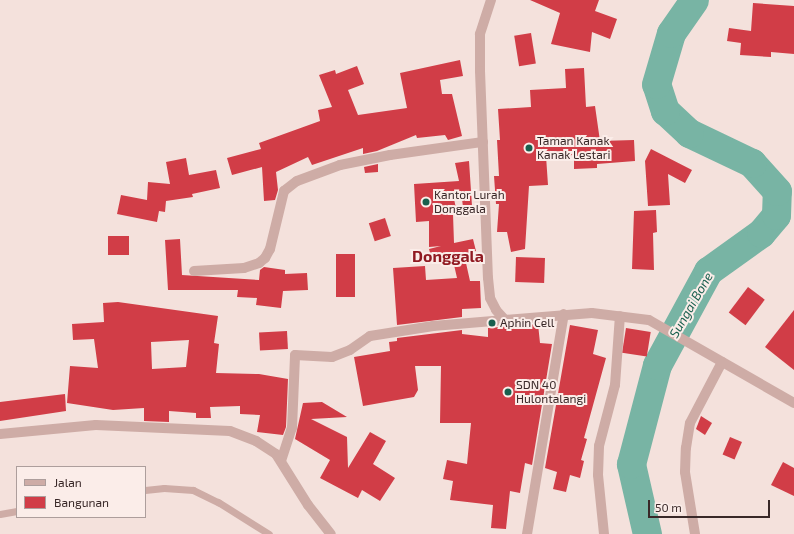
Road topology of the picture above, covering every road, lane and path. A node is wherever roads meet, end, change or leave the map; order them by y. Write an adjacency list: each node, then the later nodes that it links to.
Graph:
1 (491, 0): 2 (street)
2 (483, 142): 3 (street); 6 (street)
3 (194, 271)
4 (564, 314): 5 (street); 6 (street); 16 (street)
5 (620, 316): 7 (street); 17 (street)
6 (505, 320): 10 (street)
7 (719, 360): 8 (street); 18 (street)
8 (794, 403)
9 (0, 434): 10 (street)
10 (281, 461): 15 (street)
11 (146, 490): 14 (lane)
12 (16, 511): 13 (lane)
13 (0, 514)
14 (269, 534)
15 (331, 534)
16 (527, 534)
17 (604, 534)
18 (695, 534)

